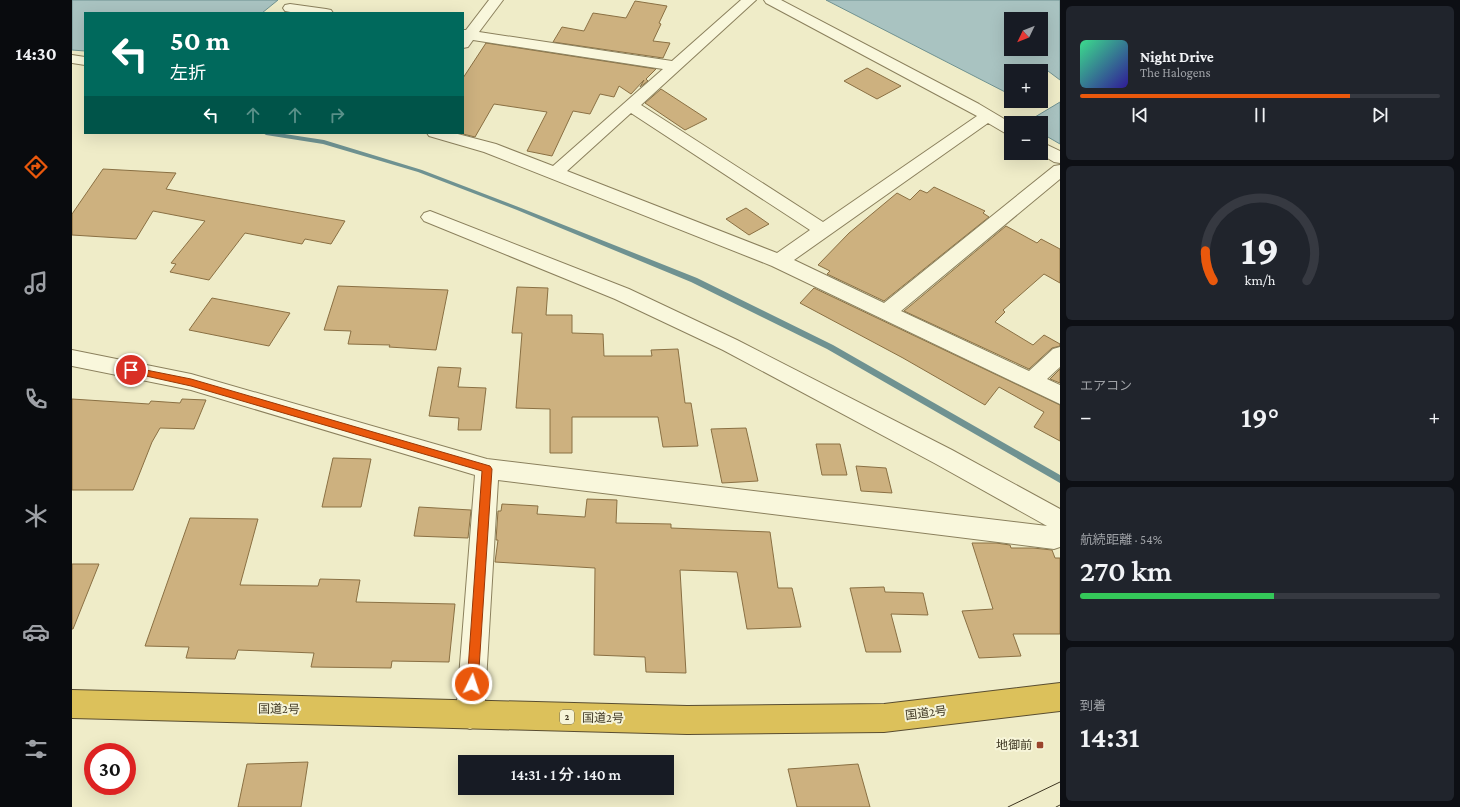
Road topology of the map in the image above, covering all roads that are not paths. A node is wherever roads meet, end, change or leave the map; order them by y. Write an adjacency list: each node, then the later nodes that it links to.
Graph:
1 (496, 0): 6 (street)
2 (749, 0): 9 (street)
3 (771, 0): 11 (street)
4 (291, 7): 5 (street)
5 (320, 12)
6 (465, 38): 9 (street)
7 (72, 59): 8 (street)
8 (84, 61)
9 (676, 66): 10 (street)
10 (630, 106): 17 (street); 19 (street)
11 (988, 116): 12 (street); 19 (street)
12 (1004, 126)
13 (439, 134): 17 (street)
14 (1048, 151): 15 (street)
15 (1060, 158)
16 (1060, 170): 21 (street)
17 (555, 173): 20 (street)
18 (430, 217): 27 (street)
19 (823, 230): 20 (street)
20 (779, 261): 21 (street)
21 (886, 312): 24 (street)
22 (1060, 356): 24 (street)
23 (72, 358): 26 (street)
24 (1031, 380): 25 (street)
25 (1060, 395)
26 (487, 469): 28 (street); 31 (street)
27 (1060, 521)
28 (1060, 536)
29 (1060, 697): 31 (highway, 国道2号 / 2)
30 (72, 704): 31 (highway, 国道2号 / 2)
31 (470, 715)

